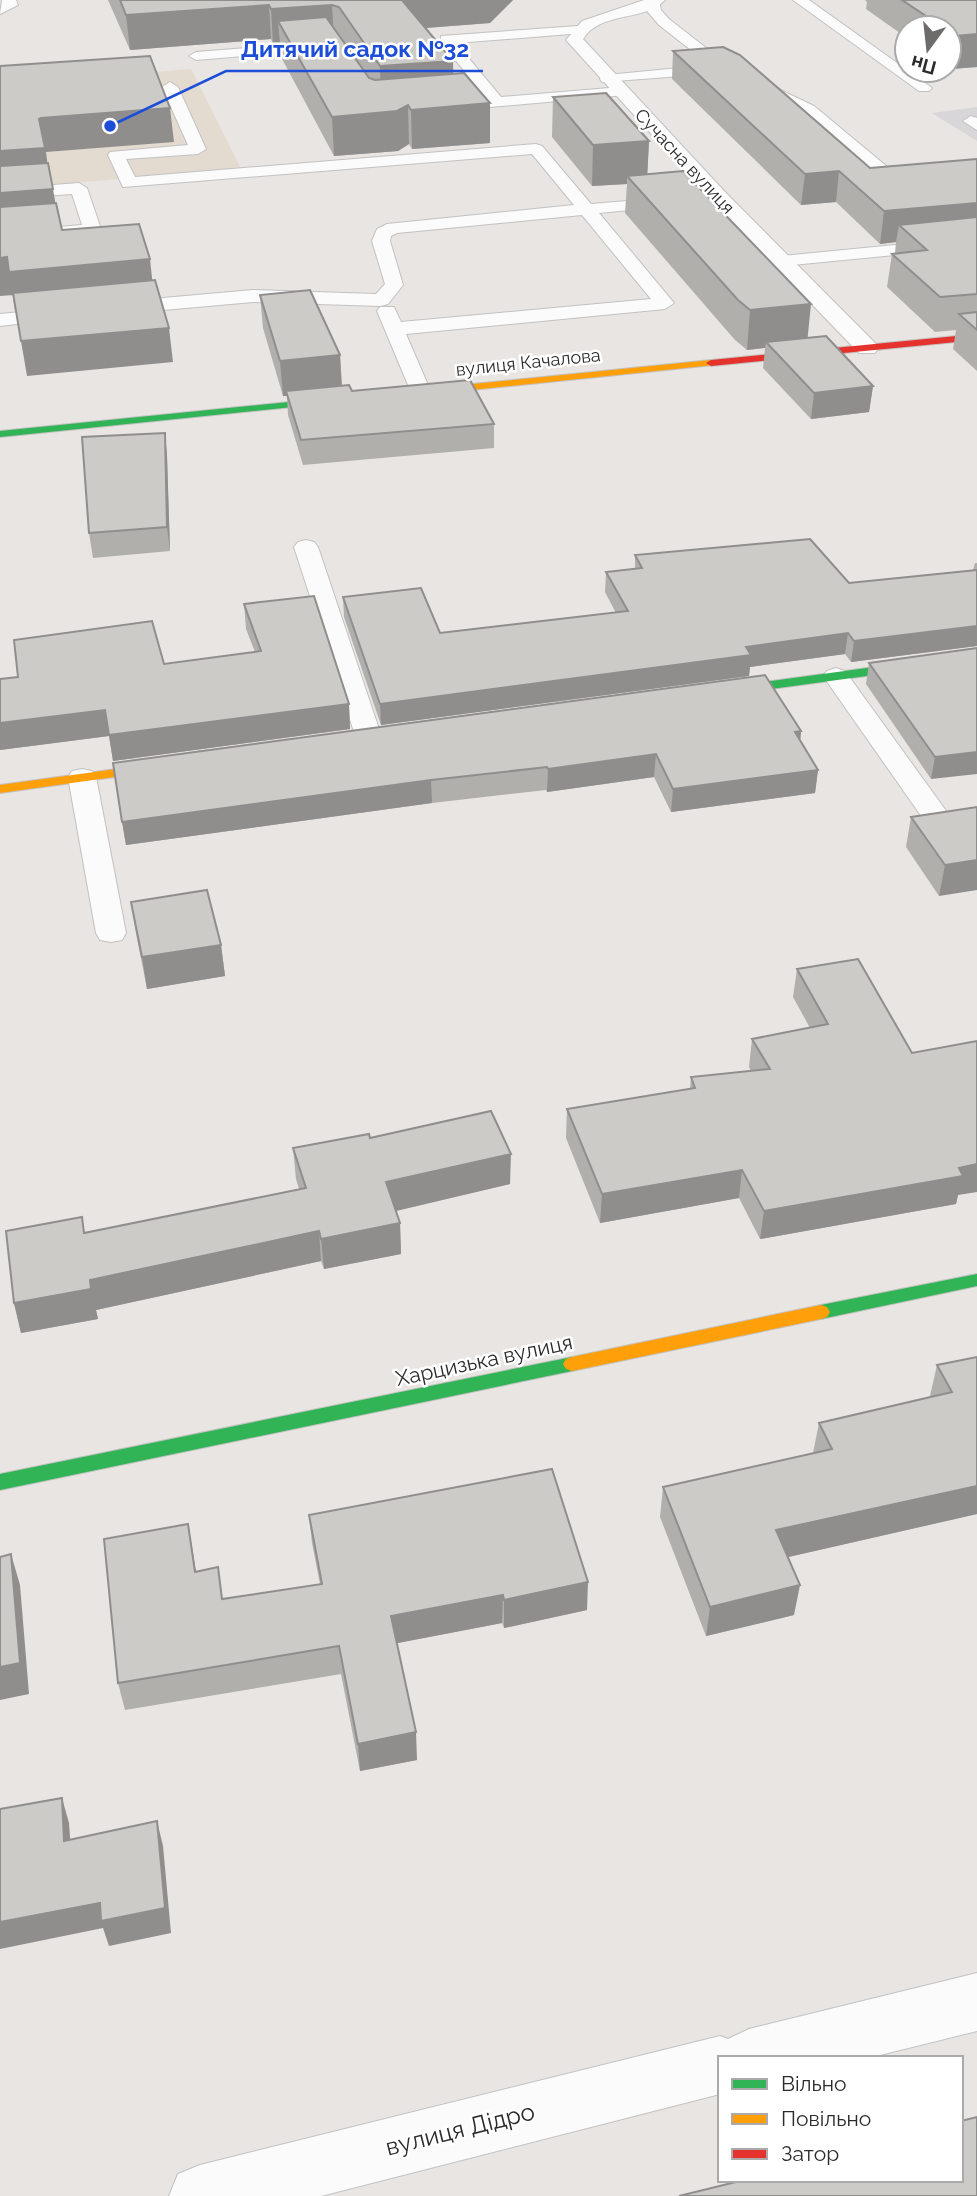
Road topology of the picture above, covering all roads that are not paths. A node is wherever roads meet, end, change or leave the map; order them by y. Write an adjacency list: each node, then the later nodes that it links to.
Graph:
1 (800, 0): 9 (lane)
2 (656, 1): 3 (street); 6 (lane)
3 (578, 30): 7 (street, Сучасна вулиця); 10 (lane)
4 (196, 55): 5 (lane)
5 (340, 57)
6 (723, 68): 7 (lane); 12 (lane)
7 (614, 86): 10 (lane); 14 (street, Сучасна вулиця)
8 (170, 87): 15 (lane)
9 (923, 88)
10 (497, 102): 11 (lane)
11 (430, 107)
12 (977, 181)
13 (0, 194): 16 (lane)
14 (718, 196): 15 (lane); 18 (street, Сучасна вулиця)
15 (585, 209): 19 (lane); 21 (lane)
16 (0, 237)
17 (977, 242): 18 (lane)
18 (782, 261): 23 (street, Сучасна вулиця)
19 (381, 300): 20 (lane); 21 (lane)
20 (0, 320)
21 (394, 329): 24 (lane)
22 (977, 337): 23 (street, вулиця Качалова)
23 (867, 348): 24 (street, вулиця Качалова)
24 (414, 393)
25 (353, 399): 26 (street)
26 (0, 434)
27 (306, 547): 31 (lane)
28 (977, 657): 29 (street)
29 (836, 676): 30 (street); 35 (lane)
30 (706, 694)
31 (369, 738)
32 (178, 764): 33 (street)
33 (82, 778): 34 (street); 36 (lane)
34 (0, 789)
35 (934, 814)
36 (111, 933)
37 (977, 1280): 38 (street, Харцизька вулиця)
38 (0, 1482)
39 (977, 2002): 40 (street)
40 (757, 2056)
41 (718, 2066): 42 (street, вулиця Дідро)
42 (200, 2196)

